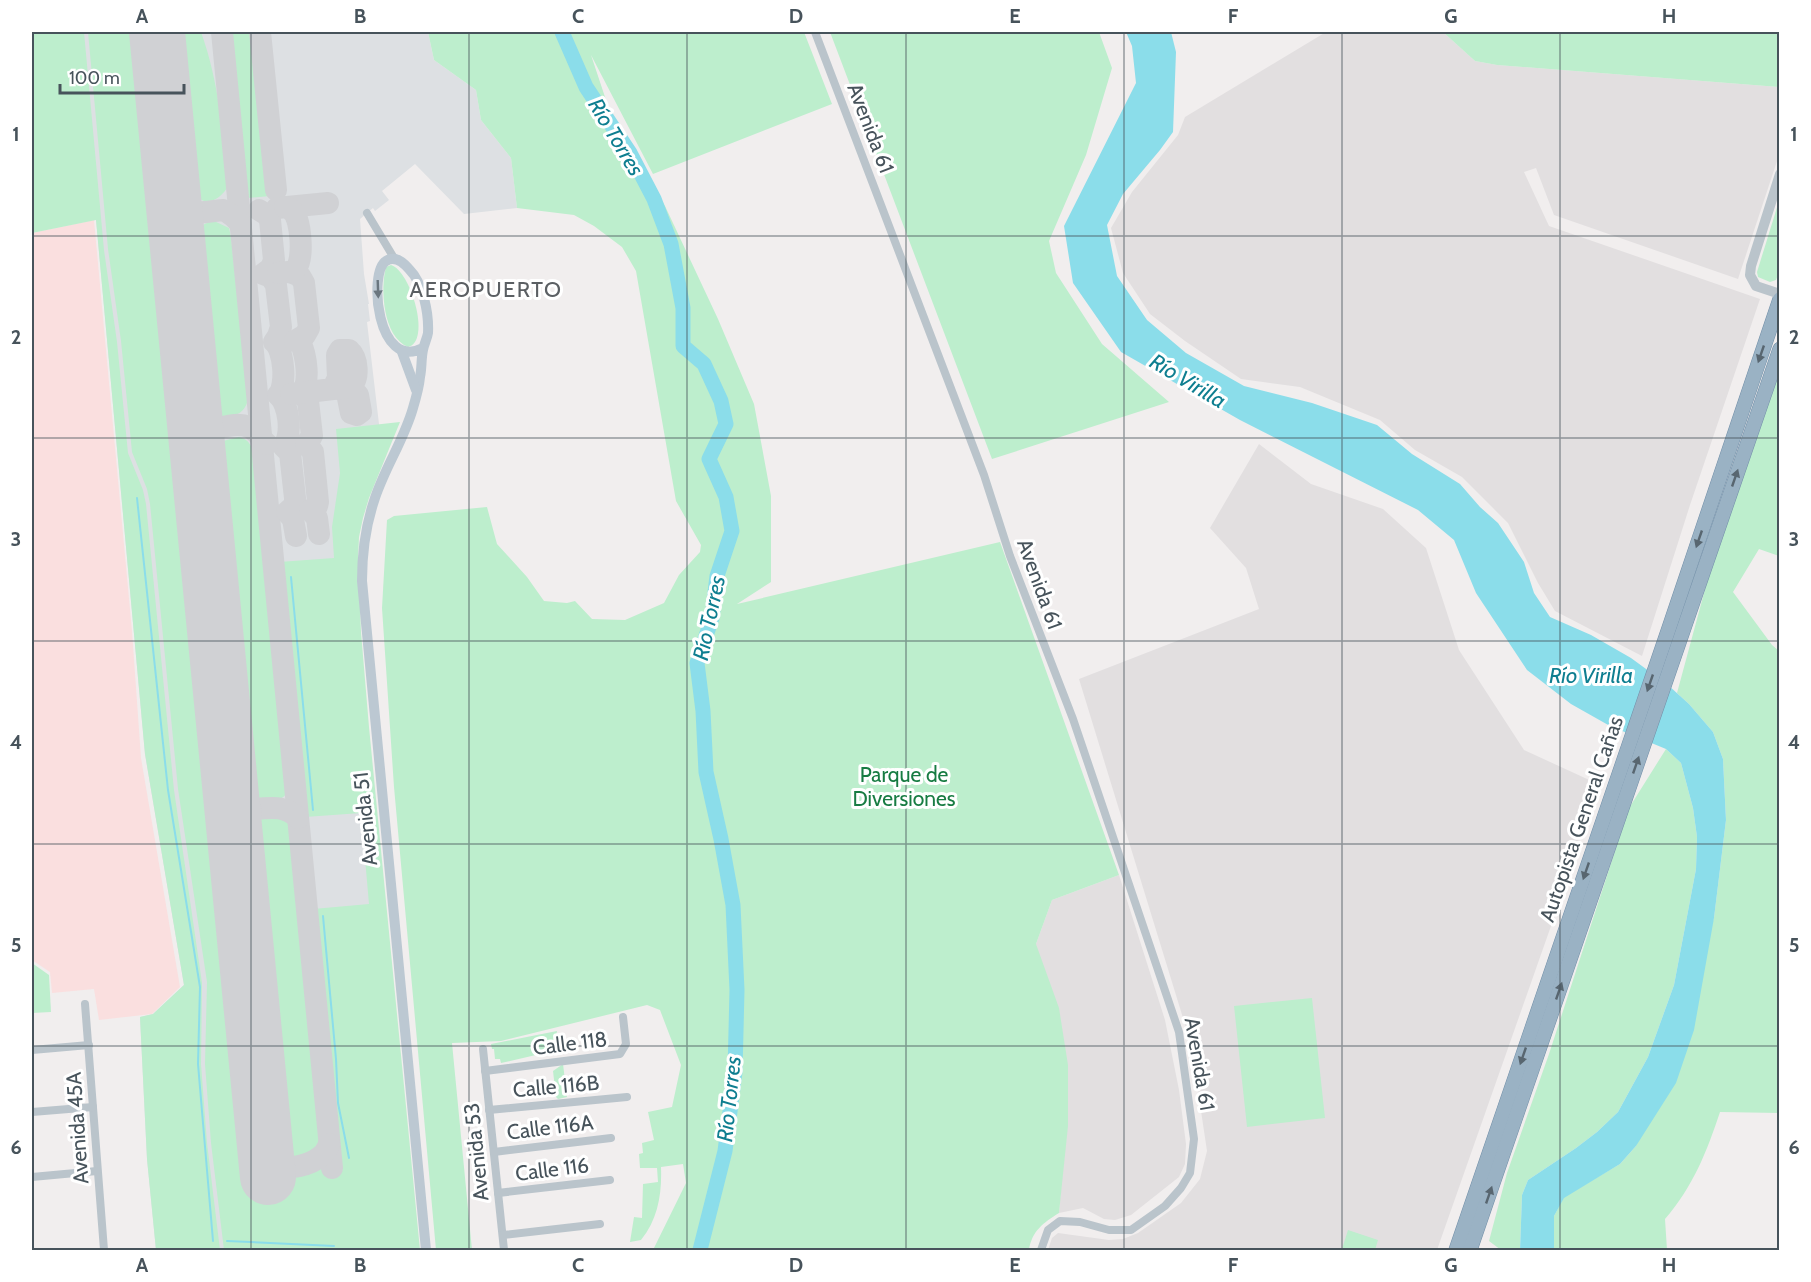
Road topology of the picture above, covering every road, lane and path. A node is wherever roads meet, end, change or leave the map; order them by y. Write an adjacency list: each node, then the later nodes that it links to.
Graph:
1 (815, 32): 33 (street, Avenida 61)
2 (1779, 174): 5 (street)
3 (367, 213): 4 (street, Avenida 51)
4 (394, 258): 6 (main road, Avenida 51); 8 (main road, one-way to 8)
5 (1779, 297): 10 (highway, Autopista General Cañas, one-way to 10)
6 (423, 348): 8 (main road); 9 (main road, Avenida 51)
7 (1779, 349): 10 (highway, Autopista General Cañas, one-way to 7)
8 (402, 351): 9 (main road)
9 (417, 392): 31 (main road, Avenida 51)
10 (1675, 630): 11 (highway, Autopista General Cañas)
11 (1611, 818): 34 (highway, Autopista General Cañas, one-way to 34); 35 (highway, Autopista General Cañas, one-way to 11)
12 (86, 1004): 14 (street, Avenida 45A)
13 (623, 1017): 17 (street, Calle 118)
14 (89, 1045): 16 (street); 19 (street, Avenida 45A)
15 (483, 1049): 17 (street, Avenida 53)
16 (32, 1050)
17 (485, 1071): 20 (street, Avenida 53)
18 (627, 1097): 20 (street, Calle 116B)
19 (93, 1107): 21 (street); 24 (street, Avenida 45A)
20 (489, 1110): 23 (street, Avenida 53)
21 (32, 1112)
22 (611, 1138): 23 (street, Calle 116A)
23 (494, 1152): 27 (street, Avenida 53)
24 (98, 1171): 25 (street); 30 (street, Avenida 45A)
25 (32, 1177)
26 (610, 1180): 27 (street, Calle 116)
27 (498, 1193): 29 (street, Avenida 53)
28 (600, 1224): 29 (street)
29 (502, 1235): 32 (street, Avenida 53)
30 (104, 1251)
31 (426, 1251)
32 (504, 1251)
33 (1041, 1251)
34 (1456, 1251)
35 (1470, 1251)

